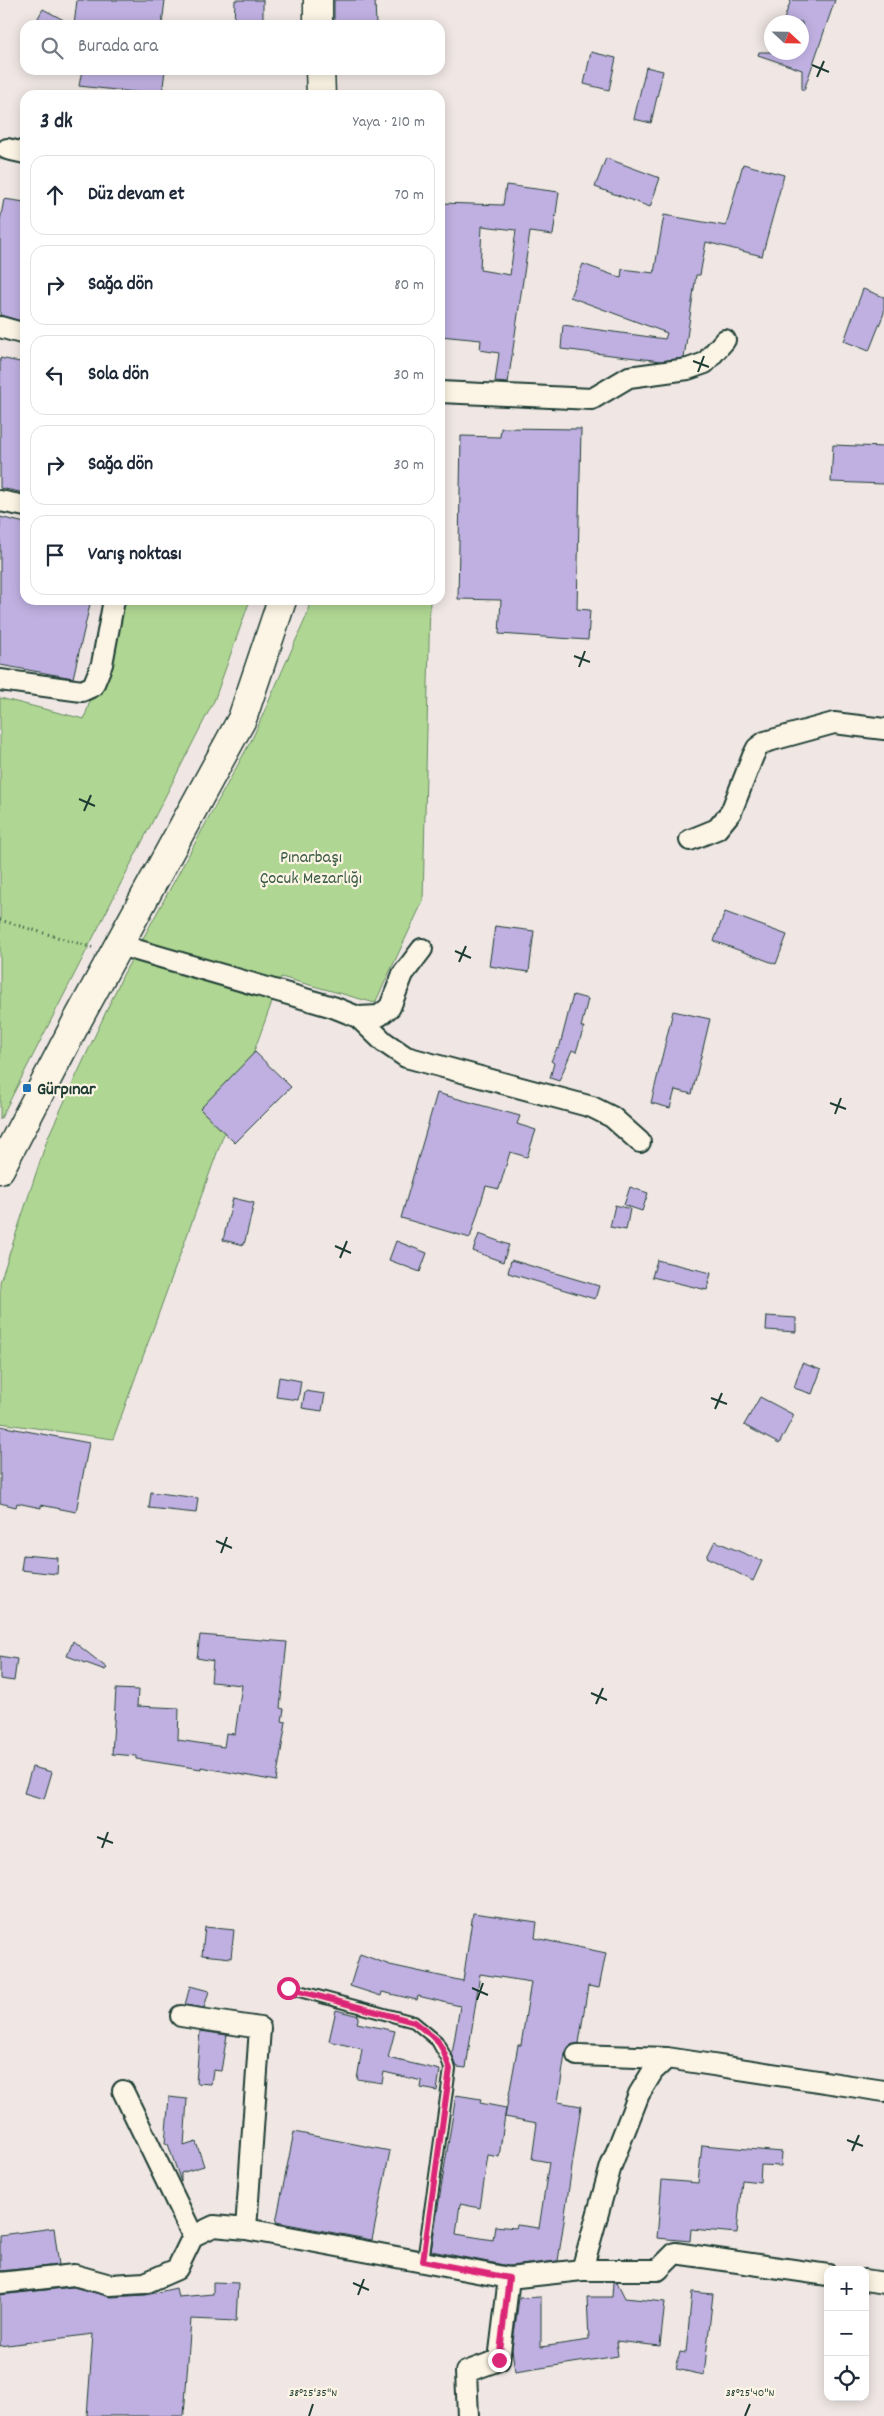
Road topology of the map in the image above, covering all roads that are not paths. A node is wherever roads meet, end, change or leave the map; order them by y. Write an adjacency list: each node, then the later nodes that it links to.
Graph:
1 (318, 0): 2 (main road)
2 (318, 20)
3 (320, 75): 4 (main road)
4 (320, 90)
5 (0, 327): 6 (street)
6 (20, 333)
7 (725, 340): 8 (street)
8 (445, 392)
9 (0, 501): 10 (street)
10 (20, 505)
11 (113, 605): 13 (street)
12 (280, 605): 16 (main road)
13 (0, 680)
14 (884, 730): 15 (street)
15 (690, 840)
16 (116, 949): 18 (street); 20 (main road)
17 (422, 949): 18 (street)
18 (358, 1017): 19 (street)
19 (640, 1142)
20 (0, 1169)
21 (288, 1988): 29 (lane)
22 (181, 2016): 27 (street)
23 (577, 2055): 24 (street)
24 (668, 2058): 26 (street); 30 (street)
25 (123, 2090): 28 (street)
26 (884, 2091)
27 (246, 2228): 28 (street); 29 (street)
28 (193, 2236): 34 (street)
29 (423, 2261): 32 (street)
30 (582, 2270): 31 (street); 32 (street)
31 (824, 2274)
32 (509, 2278): 36 (street)
33 (869, 2281): 35 (street)
34 (0, 2283)
35 (884, 2283)
36 (468, 2416)

